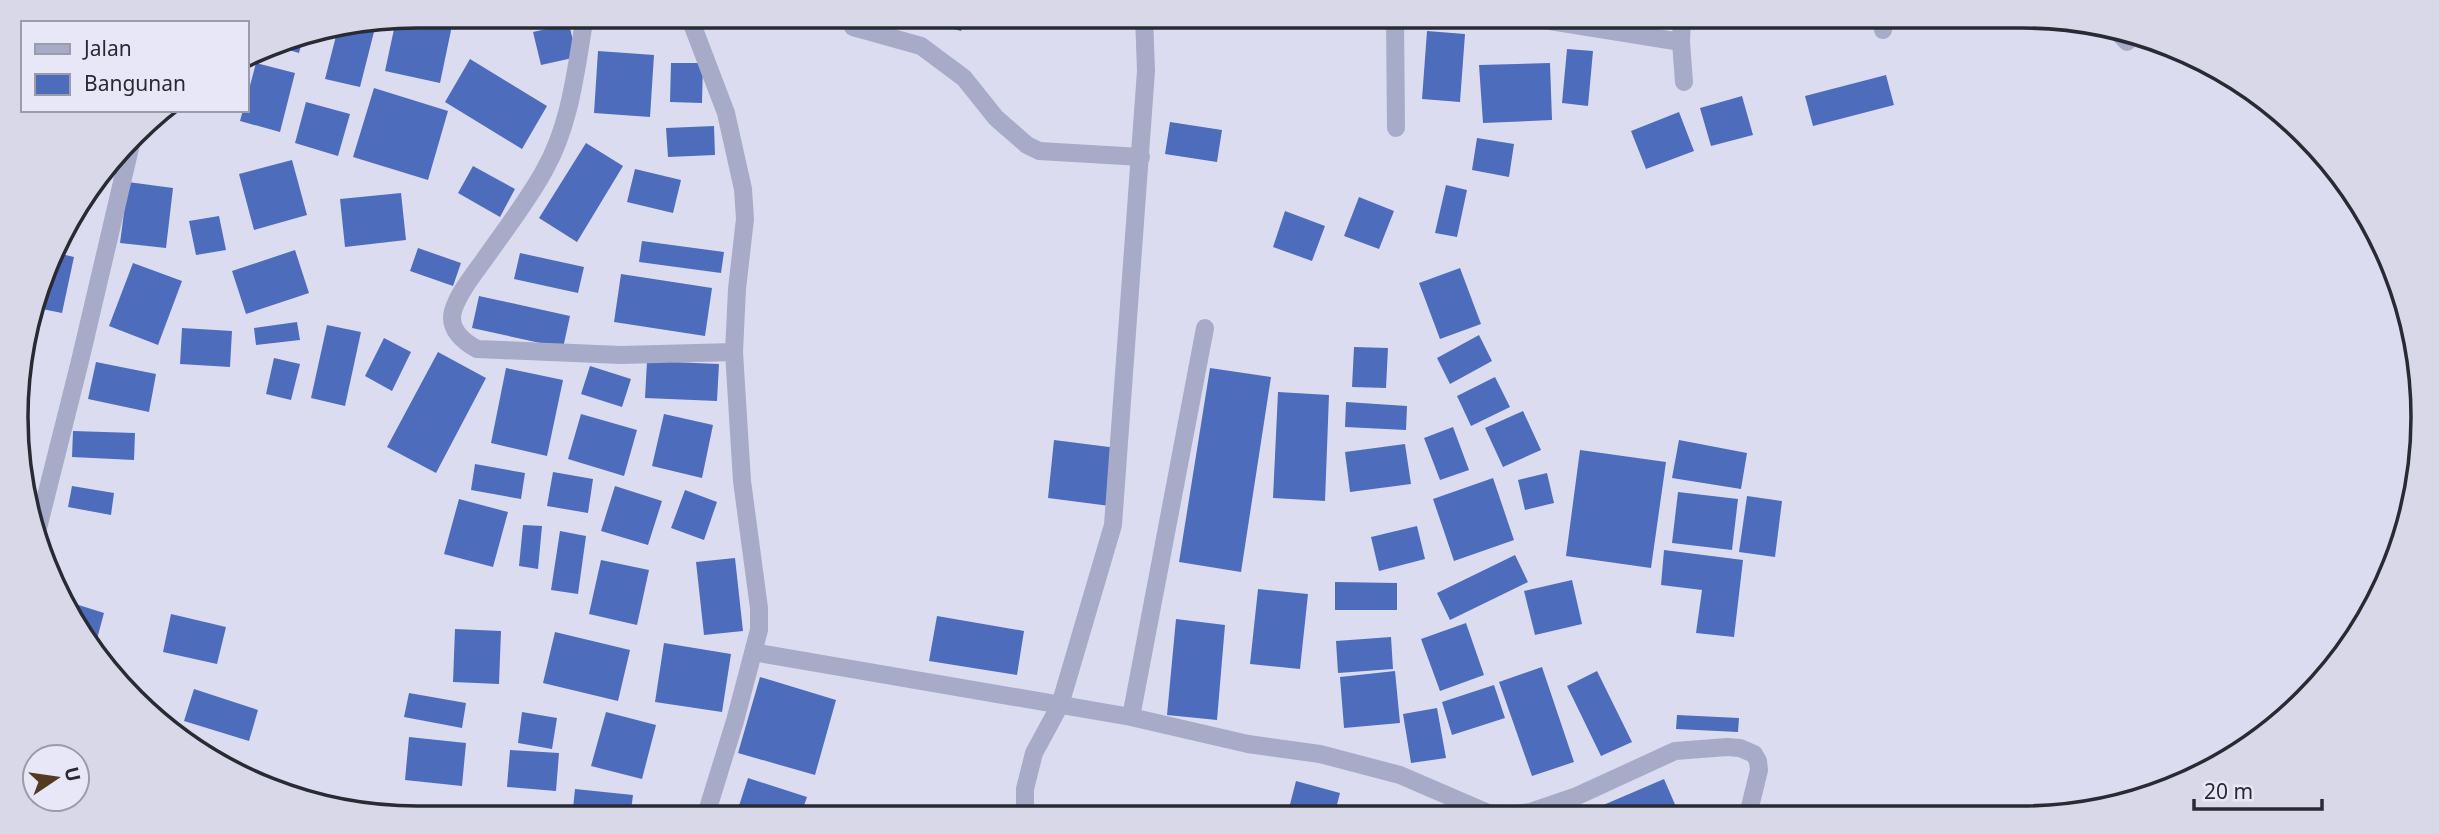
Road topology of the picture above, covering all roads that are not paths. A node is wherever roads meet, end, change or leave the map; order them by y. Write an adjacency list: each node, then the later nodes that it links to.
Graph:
1 (583, 28): 14 (street)
2 (694, 28): 14 (street)
3 (857, 28): 11 (street)
4 (1144, 28): 11 (street)
5 (1395, 28): 10 (street)
6 (1593, 28): 8 (street)
7 (1682, 28): 8 (street)
8 (1681, 42): 9 (street)
9 (1684, 82)
10 (1396, 128)
11 (1141, 157): 17 (street)
12 (128, 158): 15 (street)
13 (1205, 328): 18 (street)
14 (734, 352): 16 (street)
15 (41, 517)
16 (753, 652): 17 (street); 19 (street)
17 (1060, 705): 18 (street); 20 (street)
18 (1132, 717): 21 (street)
19 (709, 806)
20 (1025, 806)
21 (1472, 806)
22 (1548, 806): 23 (street)
23 (1750, 806)

